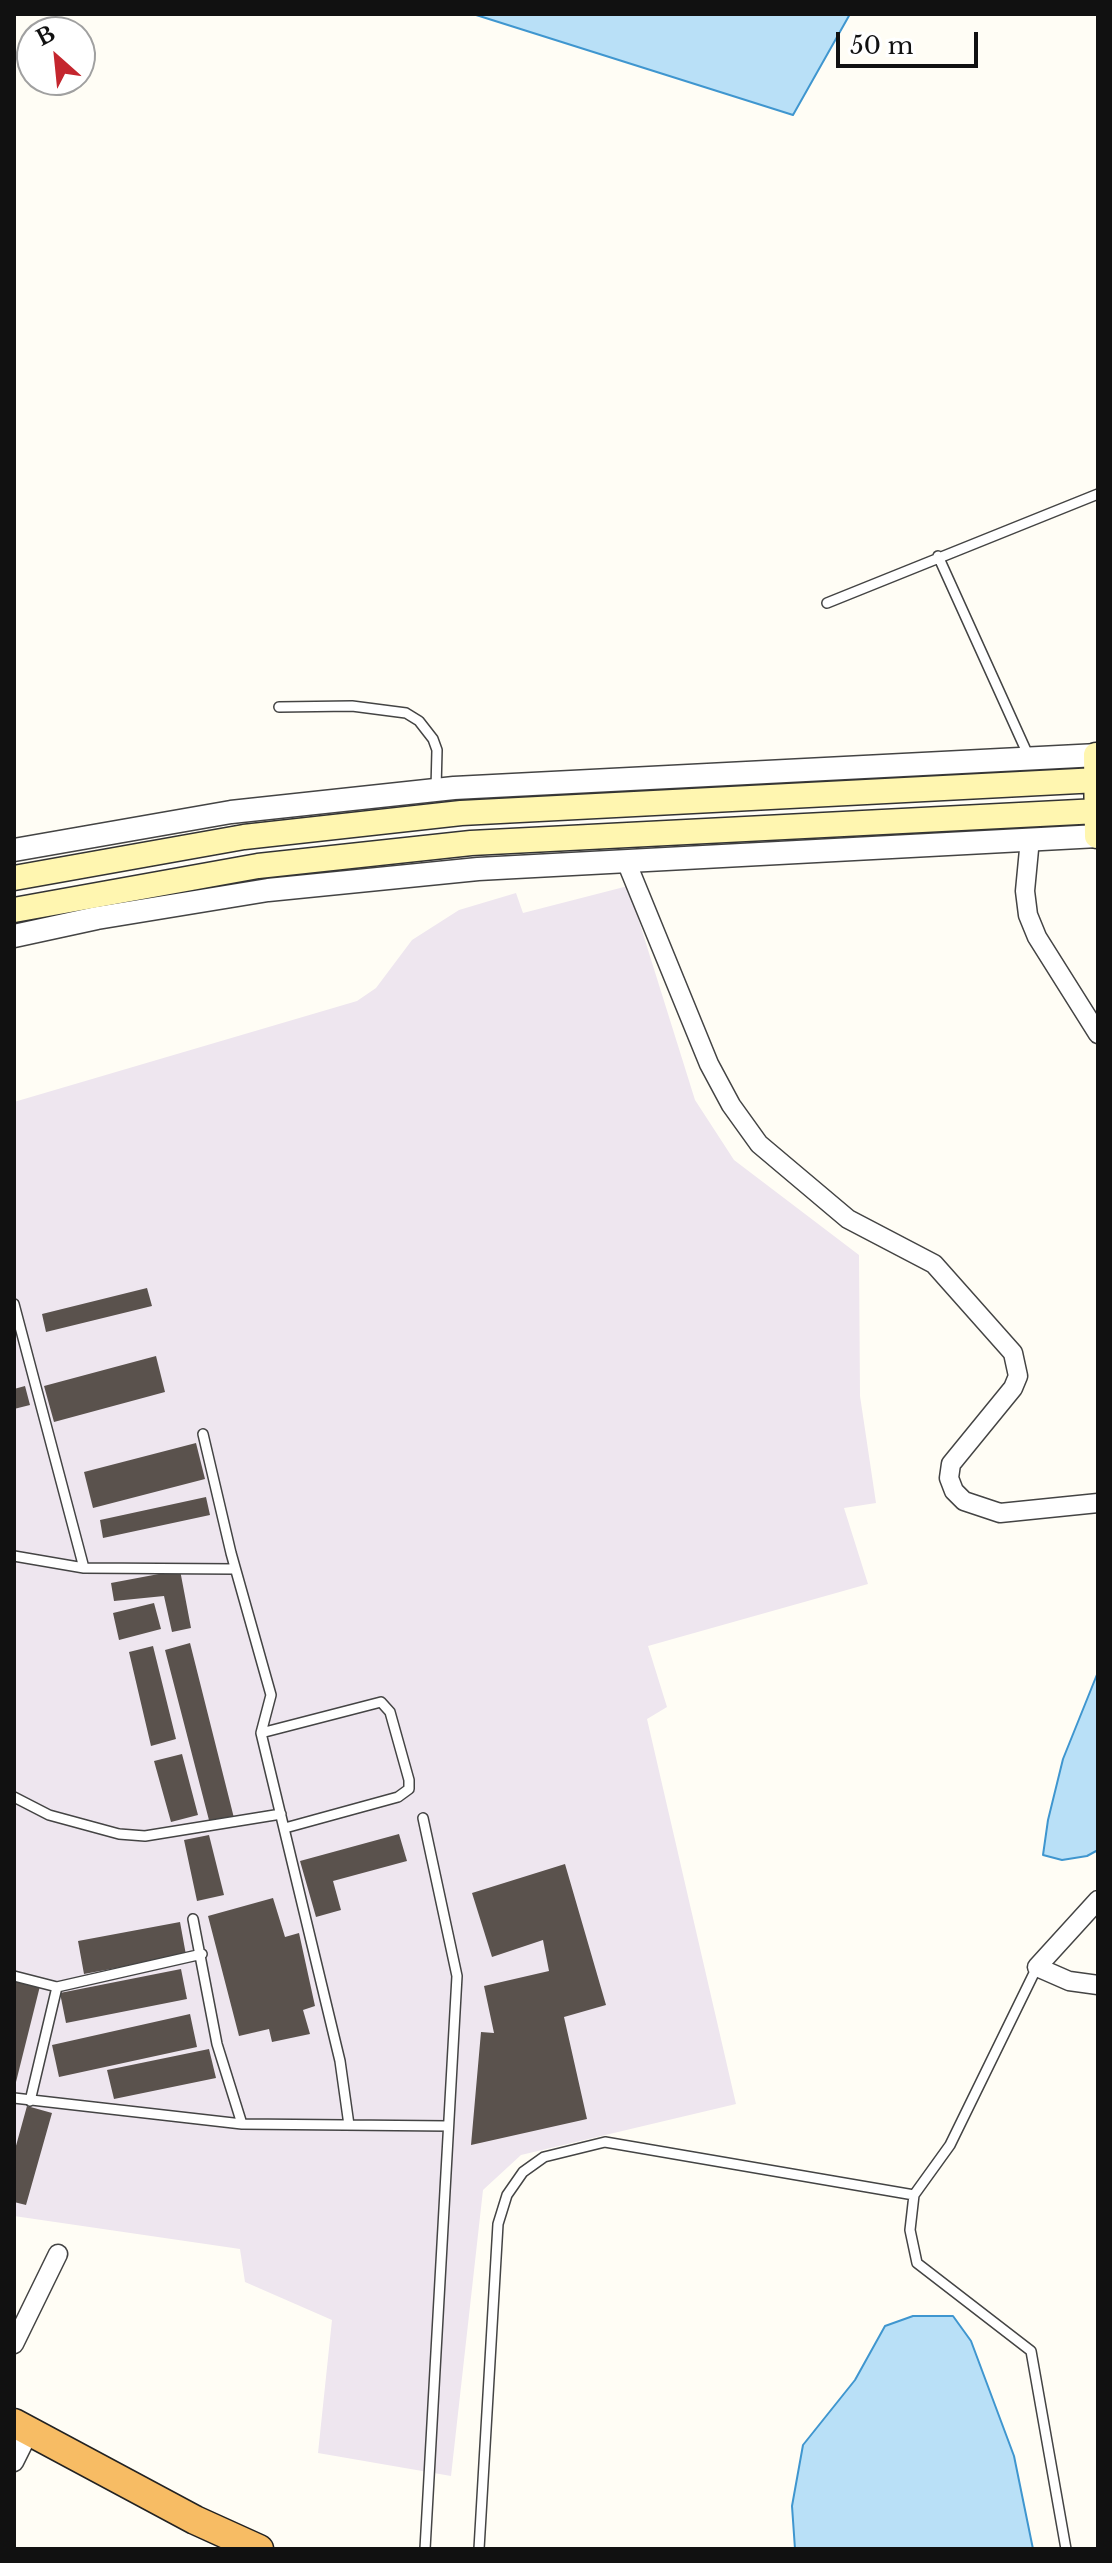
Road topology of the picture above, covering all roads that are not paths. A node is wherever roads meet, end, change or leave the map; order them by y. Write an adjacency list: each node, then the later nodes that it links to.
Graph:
1 (1098, 494): 2 (lane)
2 (938, 556): 3 (lane); 6 (lane)
3 (827, 603)
4 (279, 707): 8 (lane)
5 (1097, 755): 6 (street); 7 (main road)
6 (1030, 758): 8 (street)
7 (1097, 780): 9 (main road); 14 (main road)
8 (436, 790): 12 (street)
9 (1097, 811): 10 (main road); 15 (main road)
10 (1098, 836): 11 (street)
11 (1030, 839): 13 (street); 17 (street)
12 (14, 850)
13 (626, 861): 16 (street); 20 (street)
14 (14, 878)
15 (14, 910)
16 (14, 936)
17 (1098, 1034)
18 (14, 1304): 22 (lane)
19 (203, 1434): 23 (lane)
20 (1098, 1503)
21 (14, 1556): 22 (lane)
22 (84, 1568): 23 (lane)
23 (235, 1569): 24 (lane)
24 (261, 1733): 26 (lane); 28 (lane)
25 (14, 1797): 26 (lane)
26 (281, 1814): 28 (lane)
27 (423, 1818): 40 (lane)
28 (285, 1828): 39 (lane)
29 (1098, 1900): 32 (street)
30 (193, 1919): 31 (lane)
31 (202, 1954): 35 (lane); 38 (lane)
32 (1037, 1967): 34 (street); 41 (lane)
33 (14, 1976): 35 (lane)
34 (1098, 1985)
35 (57, 1987): 37 (lane)
36 (14, 2098): 37 (lane)
37 (30, 2101): 38 (lane)
38 (242, 2124): 39 (lane)
39 (349, 2125): 40 (lane)
40 (448, 2126): 47 (lane)
41 (914, 2195): 48 (lane); 49 (lane)
42 (58, 2254): 43 (street)
43 (14, 2344)
44 (22, 2427): 45 (street); 46 (highway)
45 (14, 2462)
46 (259, 2549)
47 (425, 2549)
48 (479, 2549)
49 (1066, 2549)

